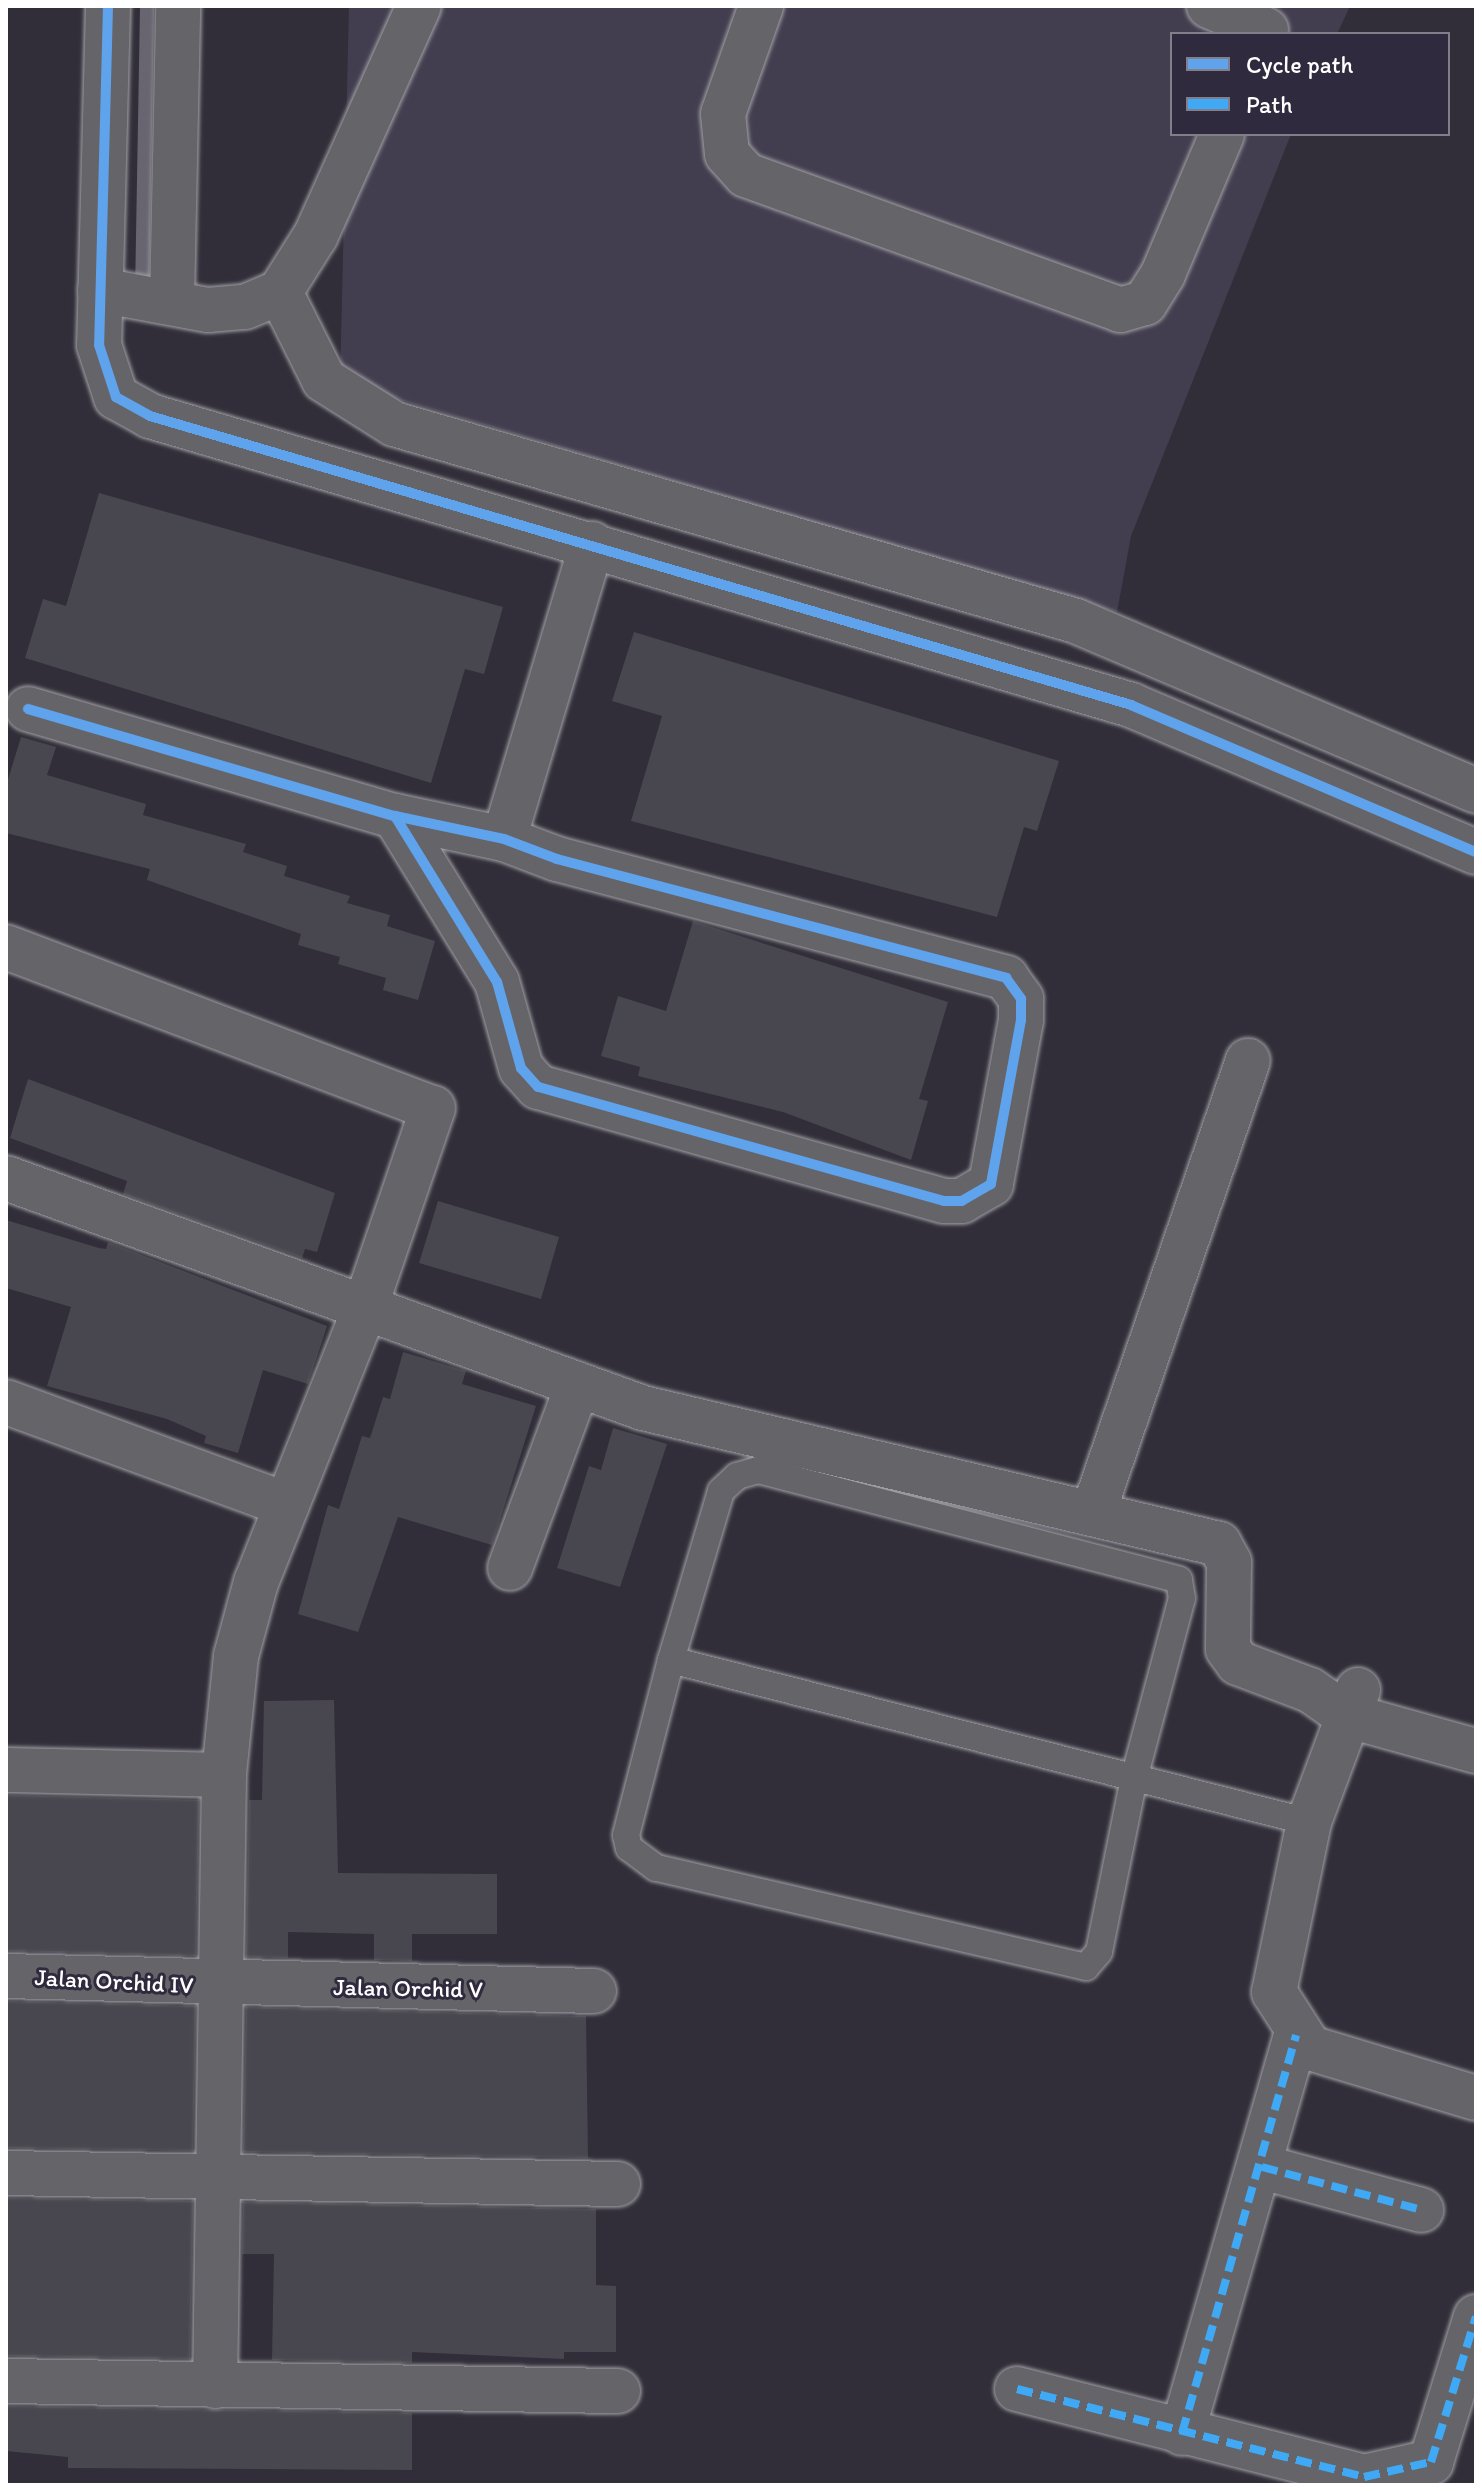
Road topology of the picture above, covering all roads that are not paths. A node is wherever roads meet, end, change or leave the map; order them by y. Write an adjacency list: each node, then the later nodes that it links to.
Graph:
1 (108, 6): 8 (street)
2 (178, 6): 10 (street)
3 (419, 6): 9 (street)
4 (761, 6): 7 (street)
5 (1209, 6): 6 (street)
6 (1269, 23)
7 (1221, 136)
8 (100, 290): 10 (street); 11 (street)
9 (280, 292): 10 (street); 12 (street)
10 (172, 303)
11 (592, 544): 13 (street); 17 (street)
12 (1150, 652): 13 (street); 15 (street)
13 (1131, 705): 18 (street)
14 (28, 709): 16 (street)
15 (1476, 791)
16 (395, 816): 17 (street); 17 (street)
17 (504, 839)
18 (1476, 852)
19 (6, 947): 22 (street)
20 (1248, 1061): 26 (street)
21 (6, 1178): 22 (street)
22 (364, 1311): 23 (street); 25 (street)
23 (577, 1387): 26 (street); 27 (street)
24 (6, 1402): 25 (street)
25 (287, 1505): 33 (street)
26 (1093, 1513): 29 (street)
27 (510, 1568)
28 (671, 1660): 34 (lane); 34 (lane); 34 (lane)
29 (1352, 1702): 30 (street); 31 (street); 35 (street)
30 (1476, 1722)
31 (1476, 1751)
32 (6, 1770): 33 (street)
33 (224, 1775): 37 (street)
34 (1134, 1778): 35 (lane)
35 (1309, 1822): 39 (street)
36 (6, 1976): 37 (street, Jalan Orchid IV)
37 (223, 1985): 38 (street, Jalan Orchid V); 43 (street)
38 (594, 1991)
39 (1296, 2035): 40 (street); 41 (street)
40 (1476, 2098)
41 (1262, 2167): 45 (street); 51 (street)
42 (6, 2173): 43 (street)
43 (219, 2178): 44 (street); 48 (street)
44 (618, 2184)
45 (1421, 2210)
46 (1476, 2317): 51 (street)
47 (6, 2381): 48 (street)
48 (215, 2386): 50 (street)
49 (1017, 2389): 51 (street)
50 (618, 2391)
51 (1182, 2433)

